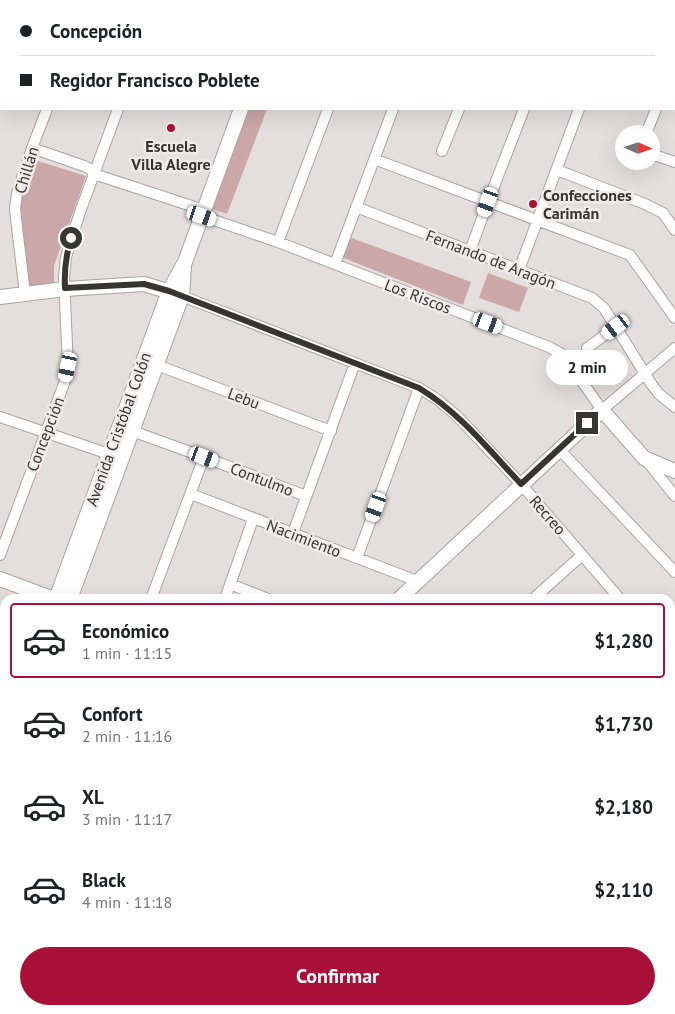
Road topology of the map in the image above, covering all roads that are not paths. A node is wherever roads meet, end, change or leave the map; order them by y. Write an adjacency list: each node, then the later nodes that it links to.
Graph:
1 (47, 110): 11 (street, Chillán)
2 (118, 110): 17 (street, Concepción)
3 (241, 110): 20 (street, Avenida Cristóbal Colón)
4 (328, 110): 23 (street)
5 (393, 110): 14 (street)
6 (459, 110): 12 (street)
7 (524, 110): 18 (street)
8 (579, 110): 16 (street)
9 (656, 110): 10 (street)
10 (650, 125)
11 (32, 148): 17 (street, Los Riscos); 30 (street, Chillán)
12 (442, 151)
13 (660, 157): 15 (street)
14 (374, 159): 18 (street); 19 (street)
15 (675, 162)
16 (557, 170): 21 (street); 22 (street)
17 (94, 174): 20 (street, Los Riscos); 28 (street, Concepción)
18 (488, 202): 21 (street); 24 (street)
19 (356, 207): 24 (street, Fernando de Aragón); 26 (street)
20 (203, 213): 23 (street, Los Riscos); 25 (street, Avenida Cristóbal Colón)
21 (538, 221): 27 (street); 33 (street)
22 (675, 230)
23 (278, 242): 26 (street, Los Riscos)
24 (470, 251): 27 (street, Fernando de Aragón)
25 (185, 262): 29 (street, Avenida Cristóbal Colón); 31 (street, Avenida Cristóbal Colón)
26 (335, 264): 42 (street, Los Riscos)
27 (519, 270): 34 (street, Fernando de Aragón)
28 (65, 288): 29 (street, Recreo); 30 (street, Recreo); 46 (street, Concepción)
29 (169, 291): 31 (street, Recreo); 48 (street, Avenida Cristóbal Colón)
30 (25, 294): 32 (street, Recreo)
31 (182, 296): 37 (street, Recreo); 38 (street, Avenida Cristóbal Colón)
32 (0, 298)
33 (675, 318)
34 (616, 327): 35 (street); 39 (street, Fernando de Aragón)
35 (587, 348)
36 (675, 348): 39 (street)
37 (355, 363): 40 (street, Recreo); 45 (street)
38 (157, 365): 44 (street, Avenida Cristóbal Colón); 45 (street, Lebu)
39 (645, 372): 41 (street, Fernando de Aragón); 42 (street)
40 (419, 388): 52 (street, Recreo); 60 (street)
41 (675, 407)
42 (602, 410): 47 (street); 50 (street, Los Riscos)
43 (0, 417): 46 (street)
44 (132, 431): 49 (street, Contulmo); 67 (street, Avenida Cristóbal Colón)
45 (331, 431): 54 (street)
46 (46, 432): 48 (street); 58 (street, Concepción)
47 (559, 449): 52 (street); 61 (street)
48 (109, 454): 66 (street, Avenida Cristóbal Colón)
49 (204, 457): 53 (street); 54 (street, Contulmo)
50 (644, 458): 51 (street, Los Riscos); 55 (street)
51 (675, 470)
52 (521, 484): 59 (street, Recreo); 63 (street)
53 (191, 494): 56 (street, Nacimiento); 68 (street)
54 (306, 496): 57 (street)
55 (675, 496)
56 (252, 519): 57 (street, Nacimiento); 64 (street)
57 (293, 533): 60 (street, Nacimiento)
58 (0, 555)
59 (582, 555): 72 (street); 73 (street, Recreo)
60 (357, 558): 63 (street, Nacimiento)
61 (675, 572)
62 (0, 579): 65 (street)
63 (417, 581): 71 (street)
64 (230, 584): 69 (street); 70 (street)
65 (41, 594)
66 (57, 594)
67 (72, 594)
68 (152, 594)
69 (227, 594)
70 (255, 594)
71 (404, 594)
72 (539, 594)
73 (616, 594)

